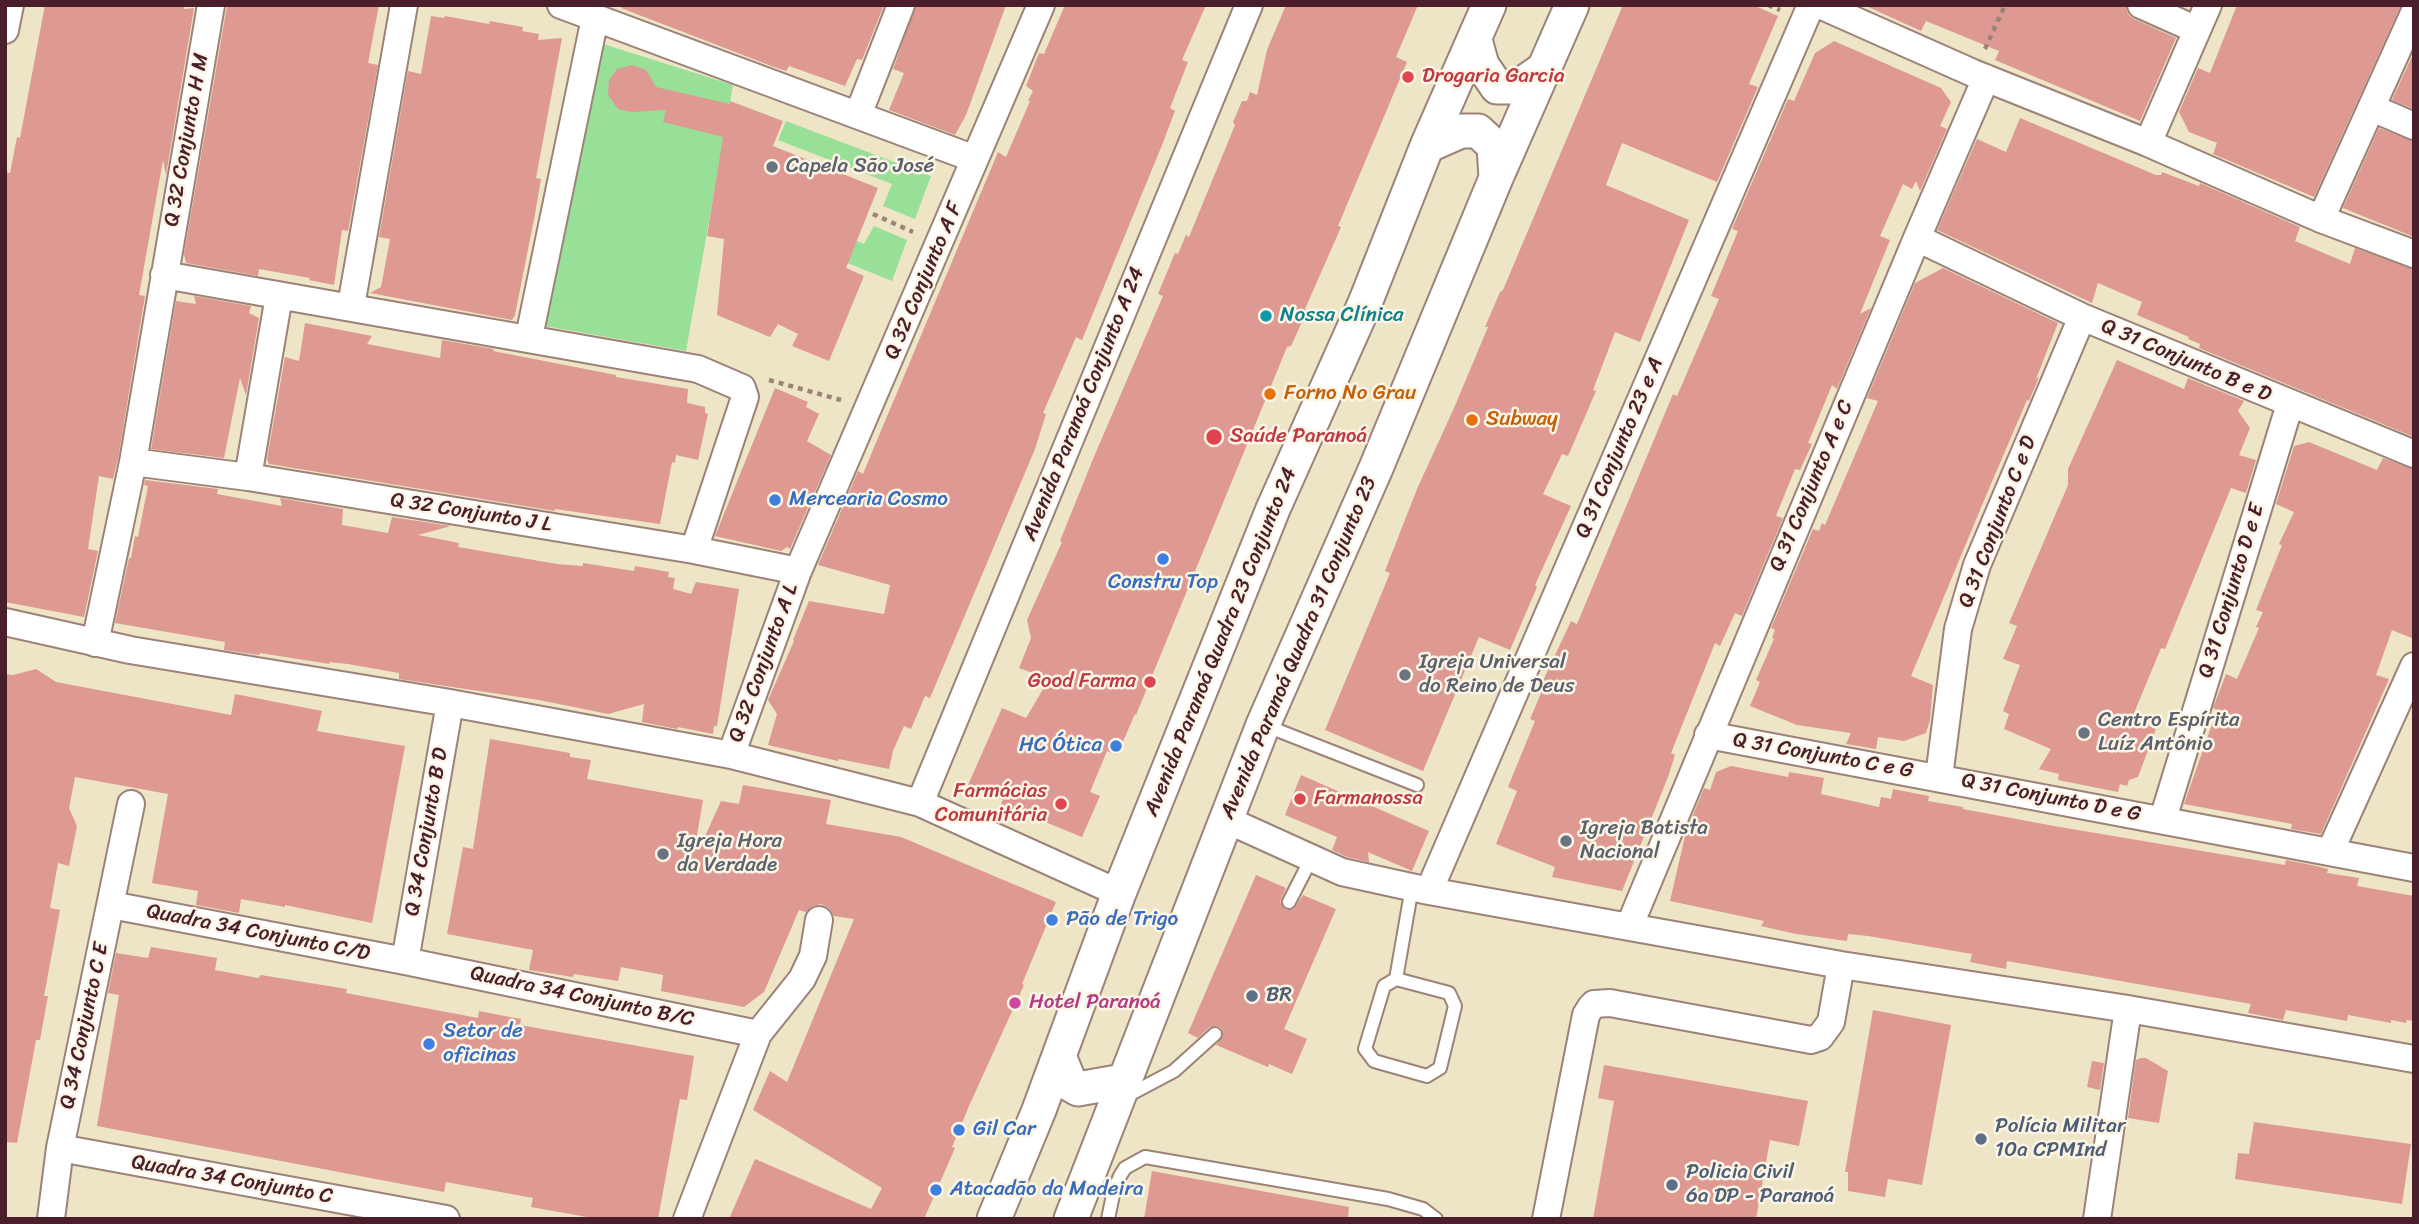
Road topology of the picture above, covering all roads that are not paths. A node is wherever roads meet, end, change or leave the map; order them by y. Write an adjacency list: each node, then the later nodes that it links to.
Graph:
1 (10, 5): 16 (street)
2 (211, 5): 31 (street, Q 32 Conjunto H M)
3 (404, 5): 33 (street)
4 (561, 5): 15 (street)
5 (901, 5): 22 (street)
6 (1041, 5): 26 (street, Q 32 Conjunto A F)
7 (1249, 5): 51 (street, Avenida Paranoá Conjunto A 24)
8 (1489, 5): 18 (street, Avenida Paranoá Quadra 23 Conjunto 24)
9 (1572, 5): 19 (street, Avenida Paranoá Quadra 31 Conjunto 23)
10 (1811, 5): 58 (street, Q 31 Conjunto 23 e A)
11 (1819, 5): 20 (street)
12 (2141, 5): 17 (street)
13 (2208, 5): 17 (street)
14 (2414, 13): 21 (street)
15 (595, 18): 22 (street); 35 (street)
16 (5, 30)
17 (2197, 30): 24 (street)
18 (1475, 40): 19 (street); 25 (street, Avenida Paranoá Quadra 23 Conjunto 24)
19 (1545, 68): 27 (street, Avenida Paranoá Quadra 31 Conjunto 23)
20 (1980, 75): 24 (street); 29 (street, Q 31 Conjunto A e C)
21 (2372, 108): 23 (street); 28 (street)
22 (858, 115): 26 (street)
23 (2414, 126)
24 (2148, 143): 28 (street)
25 (1427, 146): 27 (street); 59 (street, Avenida Paranoá Quadra 23 Conjunto 24)
26 (975, 159): 41 (street, Q 32 Conjunto A F)
27 (1496, 178): 46 (street, Avenida Paranoá Quadra 31 Conjunto 23)
28 (2321, 219): 30 (street)
29 (1917, 238): 34 (street, Q 31 Conjunto B e D); 47 (street, Q 31 Conjunto A e C)
30 (2414, 254)
31 (164, 275): 32 (street); 38 (street, Q 32 Conjunto H M)
32 (279, 296): 33 (street); 39 (street)
33 (351, 306): 35 (street)
34 (2082, 317): 36 (street, Q 31 Conjunto B e D); 49 (street, Q 31 Conjunto C e D)
35 (529, 337): 40 (street)
36 (2290, 404): 37 (street, Q 31 Conjunto B e D); 54 (street, Q 31 Conjunto D e E)
37 (2414, 454)
38 (133, 462): 39 (street, Q 32 Conjunto J L); 43 (street, Q 32 Conjunto H M)
39 (248, 477): 40 (street, Q 32 Conjunto J L)
40 (694, 550): 41 (street, Q 32 Conjunto J L)
41 (798, 571): 48 (street, Q 32 Conjunto A L)
42 (5, 622): 43 (street)
43 (95, 643): 45 (street)
44 (2414, 666): 55 (street)
45 (450, 703): 48 (street); 64 (street, Q 34 Conjunto B D)
46 (1263, 725): 50 (lane); 53 (street, Avenida Paranoá Quadra 31 Conjunto 23)
47 (1708, 735): 49 (street, Q 31 Conjunto C e G); 63 (street, Q 31 Conjunto A e C)
48 (731, 755): 51 (street)
49 (1939, 778): 54 (street, Q 31 Conjunto D e G)
50 (1417, 785)
51 (920, 803): 59 (street)
52 (131, 804): 61 (street, Q 34 Conjunto C E)
53 (1225, 819): 56 (street); 72 (street, Avenida Paranoá Quadra 31 Conjunto 23)
54 (2163, 819): 55 (street, Q 31 Conjunto D e G)
55 (2330, 852): 57 (street, Q 31 Conjunto D e G)
56 (1311, 859): 58 (street); 60 (lane)
57 (2414, 868)
58 (1420, 889): 63 (street); 66 (lane)
59 (1119, 893): 70 (street, Avenida Paranoá Quadra 23 Conjunto 24)
60 (1289, 902)
61 (111, 905): 64 (street, Quadra 34 Conjunto C/D); 73 (street, Q 34 Conjunto C E)
62 (820, 920): 68 (street)
63 (1629, 927): 65 (street)
64 (405, 961): 68 (street, Quadra 34 Conjunto B/C)
65 (1841, 965): 67 (street); 80 (street)
66 (1396, 979): 66 (lane)
67 (2128, 1009): 71 (street); 81 (street)
68 (758, 1034): 77 (street)
69 (1215, 1034): 72 (lane)
70 (1059, 1056): 72 (street); 78 (street, Avenida Paranoá Quadra 23 Conjunto 24)
71 (2414, 1059)
72 (1119, 1091): 74 (street, Avenida Paranoá Quadra 31 Conjunto 23)
73 (60, 1148): 75 (street, Q 34 Conjunto C E); 76 (street, Quadra 34 Conjunto C)
74 (1090, 1215): 79 (lane)
75 (51, 1219)
76 (446, 1219)
77 (687, 1219)
78 (994, 1219)
79 (1436, 1219)
80 (1546, 1219)
81 (2097, 1219)

